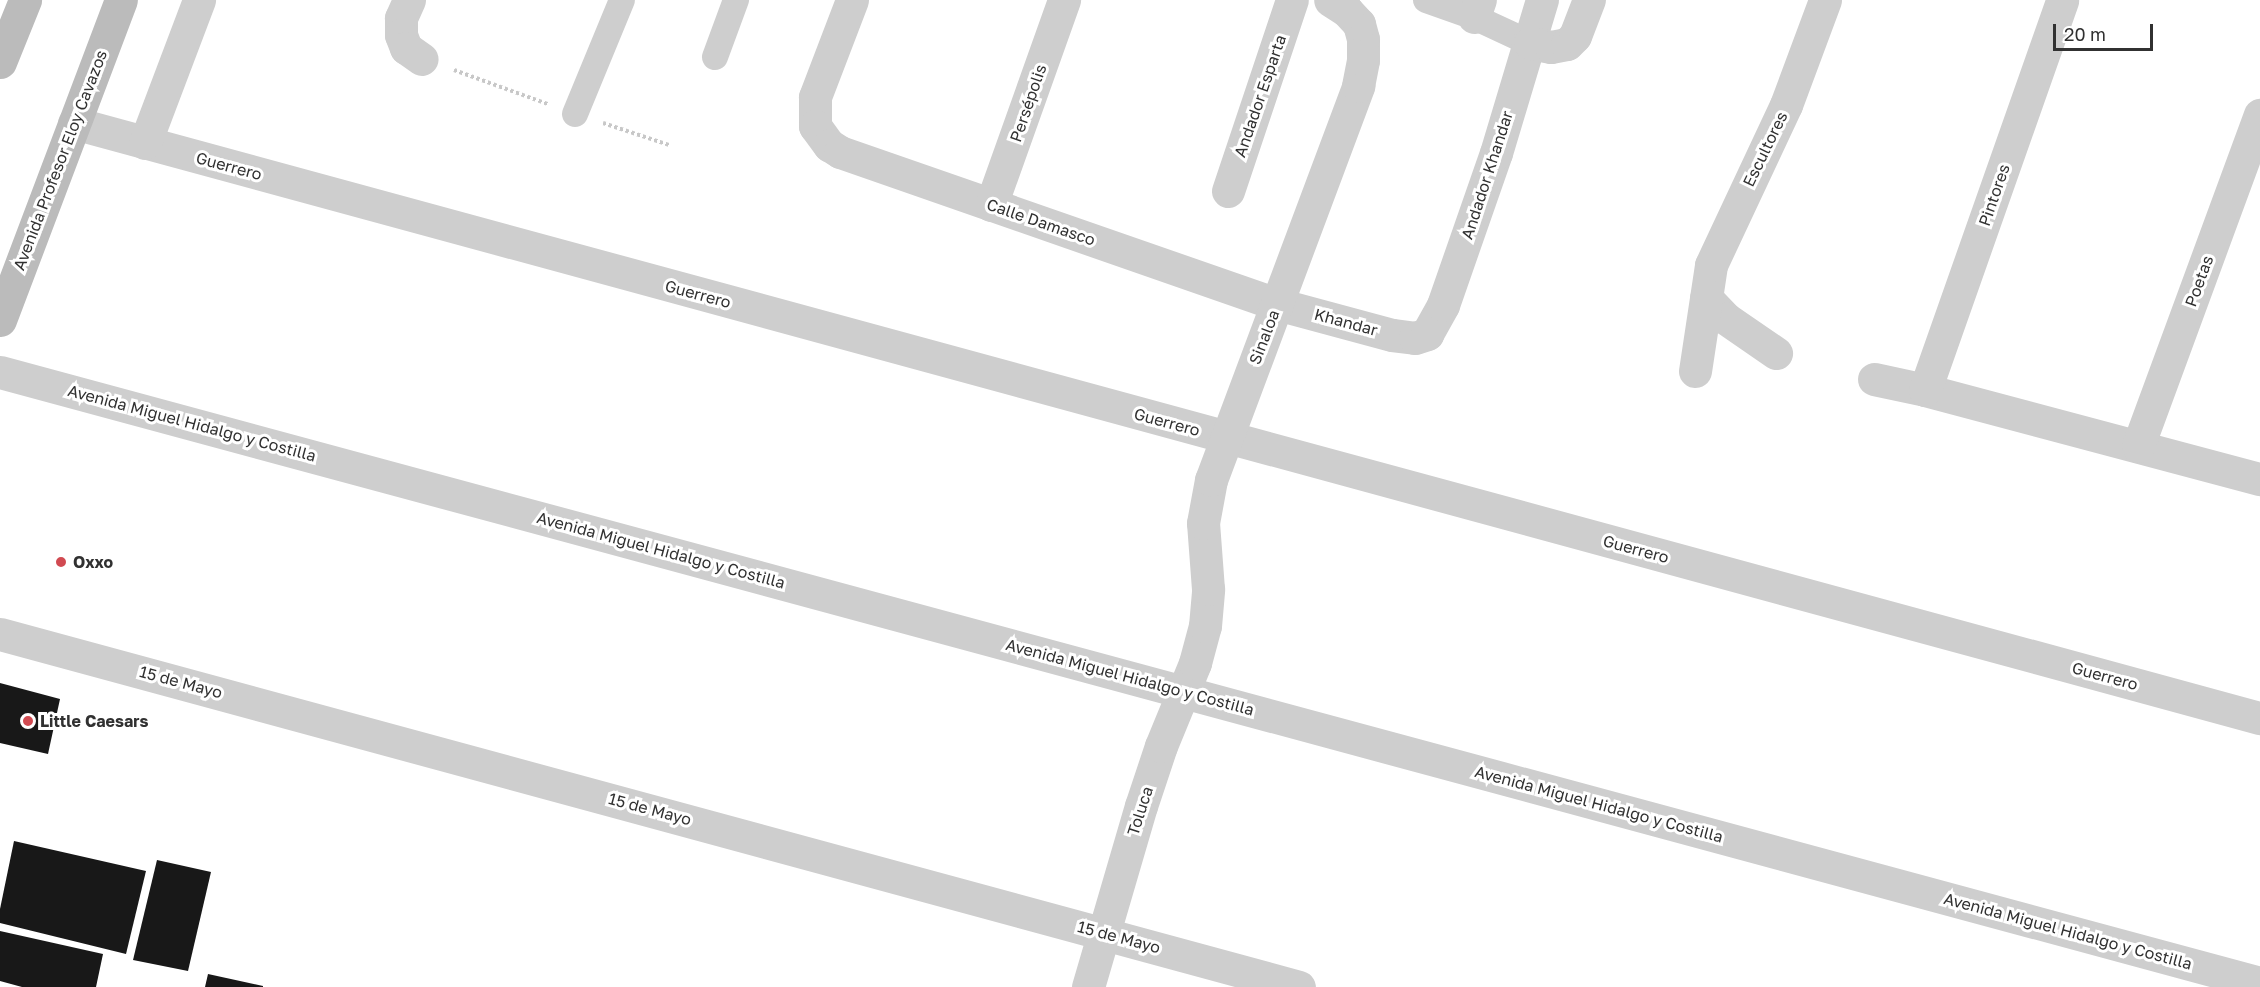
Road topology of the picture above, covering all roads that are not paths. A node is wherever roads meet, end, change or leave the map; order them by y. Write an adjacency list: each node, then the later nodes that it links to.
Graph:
1 (25, 0): 20 (main road)
2 (121, 0): 23 (main road, Avenida Profesor Eloy Cavazos)
3 (200, 0): 24 (street)
4 (409, 0): 19 (street)
5 (622, 0): 21 (street)
6 (736, 0): 18 (street)
7 (852, 0): 26 (street, Calle Damasco)
8 (1064, 0): 26 (street, Persépolis)
9 (1292, 0): 25 (street, Andador Esparta)
10 (1330, 0): 28 (street, Sinaloa)
11 (1426, 0): 16 (street)
12 (1542, 0): 17 (street, Andador Khandar)
13 (1589, 0): 17 (street)
14 (1825, 0): 27 (street, Escultores)
15 (2062, 0): 35 (street, Pintores)
16 (1477, 9): 17 (street)
17 (1530, 43): 30 (street, Andador Khandar)
18 (715, 57)
19 (422, 58)
20 (0, 62)
21 (575, 114)
22 (2260, 115): 37 (street, Poetas)
23 (74, 123): 24 (street, Guerrero); 29 (main road, Avenida Profesor Eloy Cavazos)
24 (145, 143): 36 (street, Guerrero)
25 (1227, 191)
26 (991, 205): 28 (street, Calle Damasco)
27 (1706, 298): 31 (street); 32 (street, Escultores)
28 (1277, 304): 30 (street, Khandar); 36 (street, Sinaloa)
29 (0, 320)
30 (1415, 338)
31 (1776, 352)
32 (1695, 371)
33 (0, 372): 40 (street, Avenida Miguel Hidalgo y Costilla)
34 (1874, 379): 35 (street)
35 (1925, 390): 37 (street)
36 (1225, 438): 40 (street, Sinaloa); 41 (street, Guerrero)
37 (2138, 446): 38 (street)
38 (2260, 479)
39 (0, 633): 42 (street, 15 de Mayo)
40 (1183, 692): 42 (street, Toluca); 43 (street, Avenida Miguel Hidalgo y Costilla)
41 (2260, 718)
42 (1102, 933): 44 (street, Toluca); 45 (street, 15 de Mayo)
43 (2260, 983)
44 (1088, 987)
45 (1299, 987)

